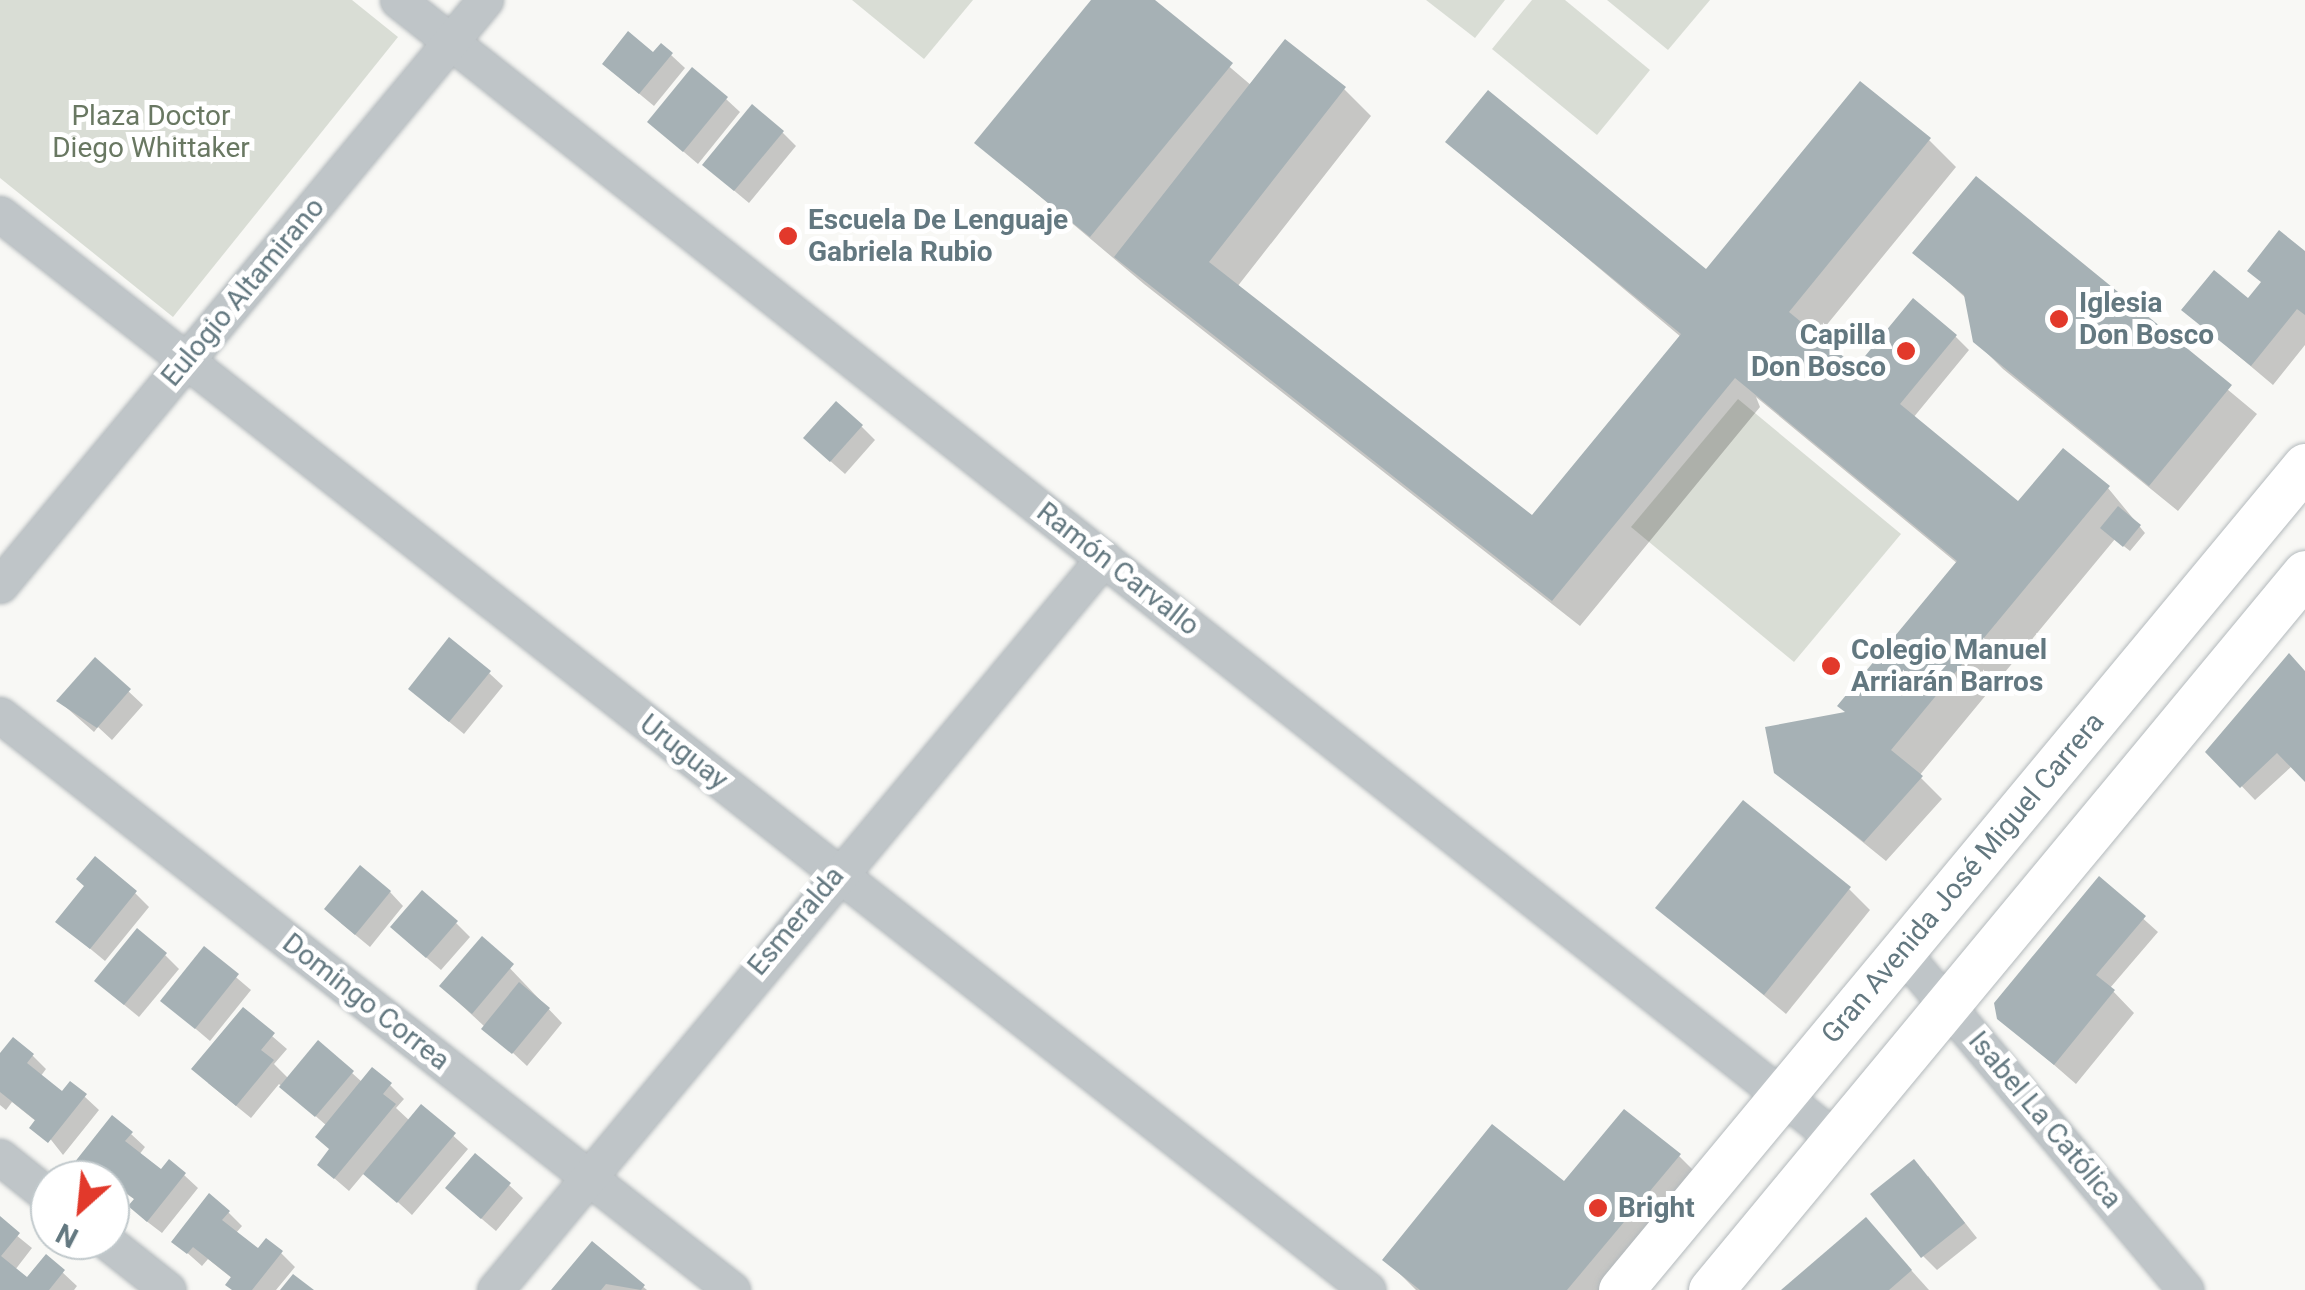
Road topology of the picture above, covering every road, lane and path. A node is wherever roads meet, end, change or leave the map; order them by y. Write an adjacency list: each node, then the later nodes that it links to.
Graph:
1 (398, 0): 3 (street, Ramón Carvallo)
2 (486, 0): 3 (street, Eulogio Altamirano)
3 (450, 42): 5 (street, Eulogio Altamirano); 7 (street, Ramón Carvallo)
4 (0, 214): 5 (street, Uruguay)
5 (187, 360): 9 (street, Eulogio Altamirano); 11 (street, Uruguay)
6 (2305, 466): 12 (main road, Gran Avenida José Miguel Carrera)
7 (1104, 558): 11 (street, Esmeralda); 14 (street, Ramón Carvallo)
8 (2305, 573): 13 (main road)
9 (0, 585)
10 (0, 714): 17 (street, Domingo Correa)
11 (836, 872): 17 (street, Esmeralda); 23 (street, Uruguay)
12 (1902, 952): 13 (street, Isabel La Católica); 14 (main road, Gran Avenida José Miguel Carrera)
13 (1948, 1004): 15 (main road); 26 (street, Isabel La Católica)
14 (1784, 1094): 15 (street, Ramón Carvallo); 24 (main road, Gran Avenida José Miguel Carrera)
15 (1836, 1139): 25 (main road)
16 (0, 1157): 18 (street)
17 (586, 1176): 21 (street, Esmeralda); 22 (street, Domingo Correa)
18 (30, 1181)
19 (130, 1260): 20 (street)
20 (168, 1290)
21 (495, 1290)
22 (732, 1290)
23 (1368, 1290)
24 (1621, 1290)
25 (1711, 1290)
26 (2186, 1290)

